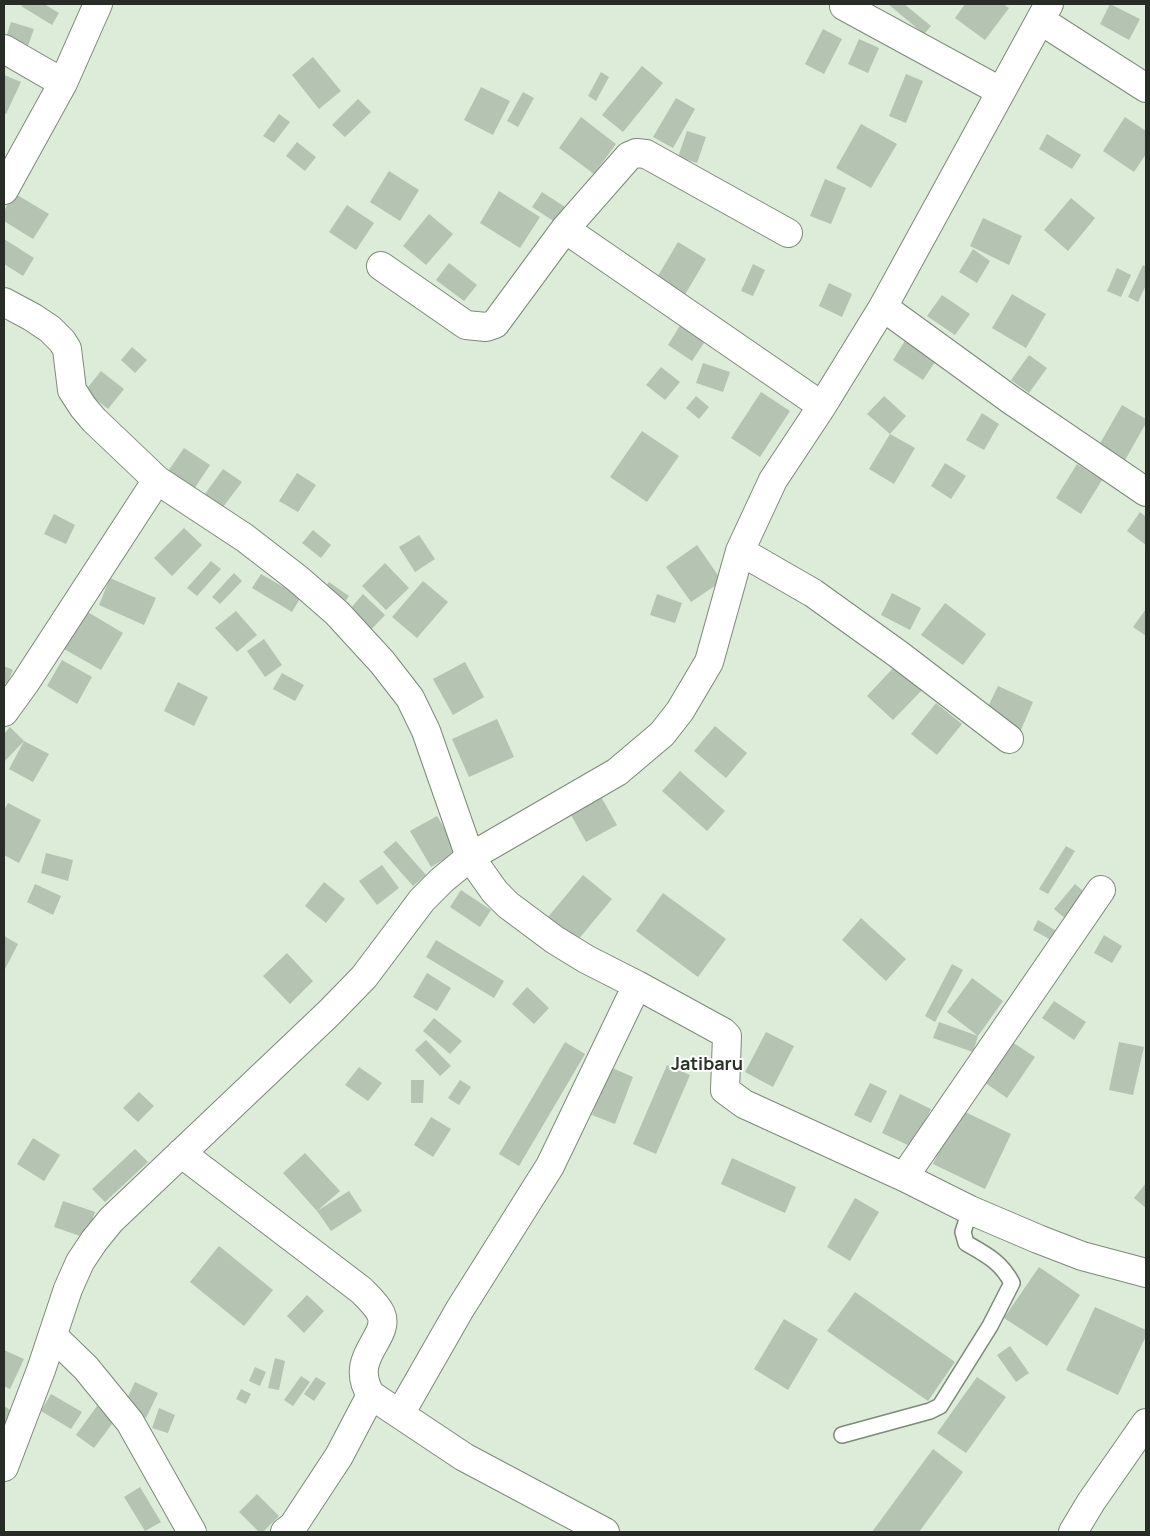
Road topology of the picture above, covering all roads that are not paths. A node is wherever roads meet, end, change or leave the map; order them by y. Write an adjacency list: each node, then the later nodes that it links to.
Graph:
1 (98, 4): 5 (street)
2 (844, 6): 7 (street)
3 (1044, 12): 6 (street); 7 (street)
4 (4, 49): 5 (street)
5 (63, 83): 8 (street)
6 (1146, 88)
7 (1000, 91): 13 (street)
8 (4, 190)
9 (565, 229): 10 (street); 11 (street); 14 (street)
10 (788, 233)
11 (381, 266)
12 (4, 302): 15 (street)
13 (883, 307): 14 (street); 16 (street)
14 (822, 406): 17 (street)
15 (157, 480): 18 (street); 20 (street)
16 (1146, 492)
17 (740, 551): 19 (street); 20 (street)
18 (4, 712)
19 (1009, 739)
20 (470, 857): 22 (street); 23 (street)
21 (1101, 890): 24 (street)
22 (638, 985): 24 (street); 30 (street)
23 (181, 1153): 27 (street); 28 (street)
24 (904, 1177): 25 (street)
25 (970, 1210): 26 (street); 32 (lane)
26 (1146, 1274)
27 (53, 1336): 29 (street); 35 (street)
28 (371, 1395): 30 (street); 36 (street)
29 (15, 1405): 33 (street)
30 (400, 1414): 34 (street)
31 (1146, 1423): 37 (street)
32 (842, 1435)
33 (4, 1467)
34 (598, 1530)
35 (192, 1532)
36 (286, 1532)
37 (1073, 1532)

